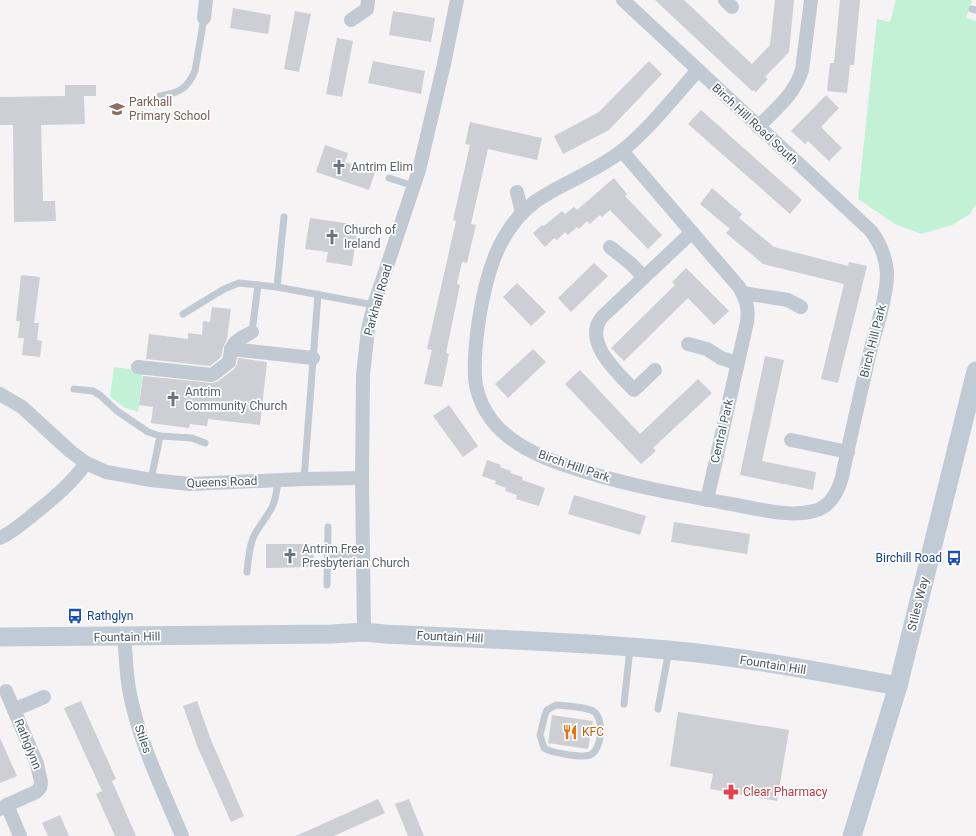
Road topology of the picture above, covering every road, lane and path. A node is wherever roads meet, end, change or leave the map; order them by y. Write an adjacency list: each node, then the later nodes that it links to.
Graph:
1 (206, 0): 6 (street)
2 (368, 0): 7 (street)
3 (457, 0): 13 (street, Parkhall Road)
4 (623, 0): 8 (street, Birch Hill Road South)
5 (811, 0): 10 (street)
6 (204, 18): 9 (lane)
7 (351, 20)
8 (698, 70): 10 (street, Birch Hill Road South); 11 (street, Birch Hill Park)
9 (160, 96)
10 (758, 127): 19 (street, Birch Hill Road South)
11 (622, 151): 15 (street, Birch Hill Park); 17 (street, Central Park)
12 (389, 178): 13 (lane)
13 (414, 186): 25 (street, Parkhall Road)
14 (517, 192): 15 (street)
15 (522, 214): 47 (street, Birch Hill Park)
16 (284, 217): 22 (lane)
17 (692, 232): 20 (street); 23 (street, Central Park)
18 (610, 247): 20 (street)
19 (883, 251): 41 (street, Birch Hill Park)
20 (644, 278): 34 (street)
21 (258, 285): 22 (lane); 27 (lane); 28 (lane)
22 (277, 287): 24 (lane)
23 (742, 293): 26 (street); 32 (street, Central Park)
24 (318, 294): 25 (lane); 31 (lane)
25 (374, 304): 43 (street, Parkhall Road)
26 (801, 307)
27 (183, 314)
28 (252, 332): 30 (street)
29 (688, 344): 32 (street)
30 (231, 348): 31 (street); 33 (street)
31 (313, 358): 44 (lane)
32 (738, 363): 47 (street, Central Park)
33 (138, 367)
34 (655, 370)
35 (975, 377): 59 (street, Stiles Way)
36 (74, 389): 38 (lane)
37 (0, 394): 42 (street, Queens Road)
38 (160, 436): 40 (lane); 45 (lane)
39 (791, 440): 41 (street)
40 (205, 443)
41 (848, 452): 47 (street, Birch Hill Park)
42 (86, 463): 45 (street, Queens Road); 49 (street)
43 (362, 478): 44 (street, Queens Road); 50 (street, Parkhall Road)
44 (304, 479): 46 (street, Queens Road)
45 (151, 480): 46 (street, Queens Road)
46 (278, 481): 52 (lane)
47 (707, 500)
48 (328, 527): 51 (lane)
49 (0, 538)
50 (363, 554): 51 (lane); 54 (street, Parkhall Road)
51 (327, 555): 53 (lane)
52 (247, 572)
53 (327, 585)
54 (364, 632): 55 (street, Fountain Hill); 57 (street, Fountain Hill)
55 (124, 637): 56 (street, Fountain Hill); 68 (street, Stiles)
56 (0, 638)
57 (630, 647): 58 (street, Fountain Hill); 62 (lane)
58 (669, 650): 59 (street, Fountain Hill); 64 (lane)
59 (898, 686): 69 (street, Stiles Way)
60 (6, 691): 65 (street, Rathglynn)
61 (44, 697): 65 (street, Rathglynn)
62 (624, 704)
63 (558, 705): 63 (lane)
64 (658, 709)
65 (14, 710): 66 (street, Rathglynn)
66 (4, 807): 67 (street, Rathglynn)
67 (20, 836)
68 (182, 836)
69 (852, 836)

